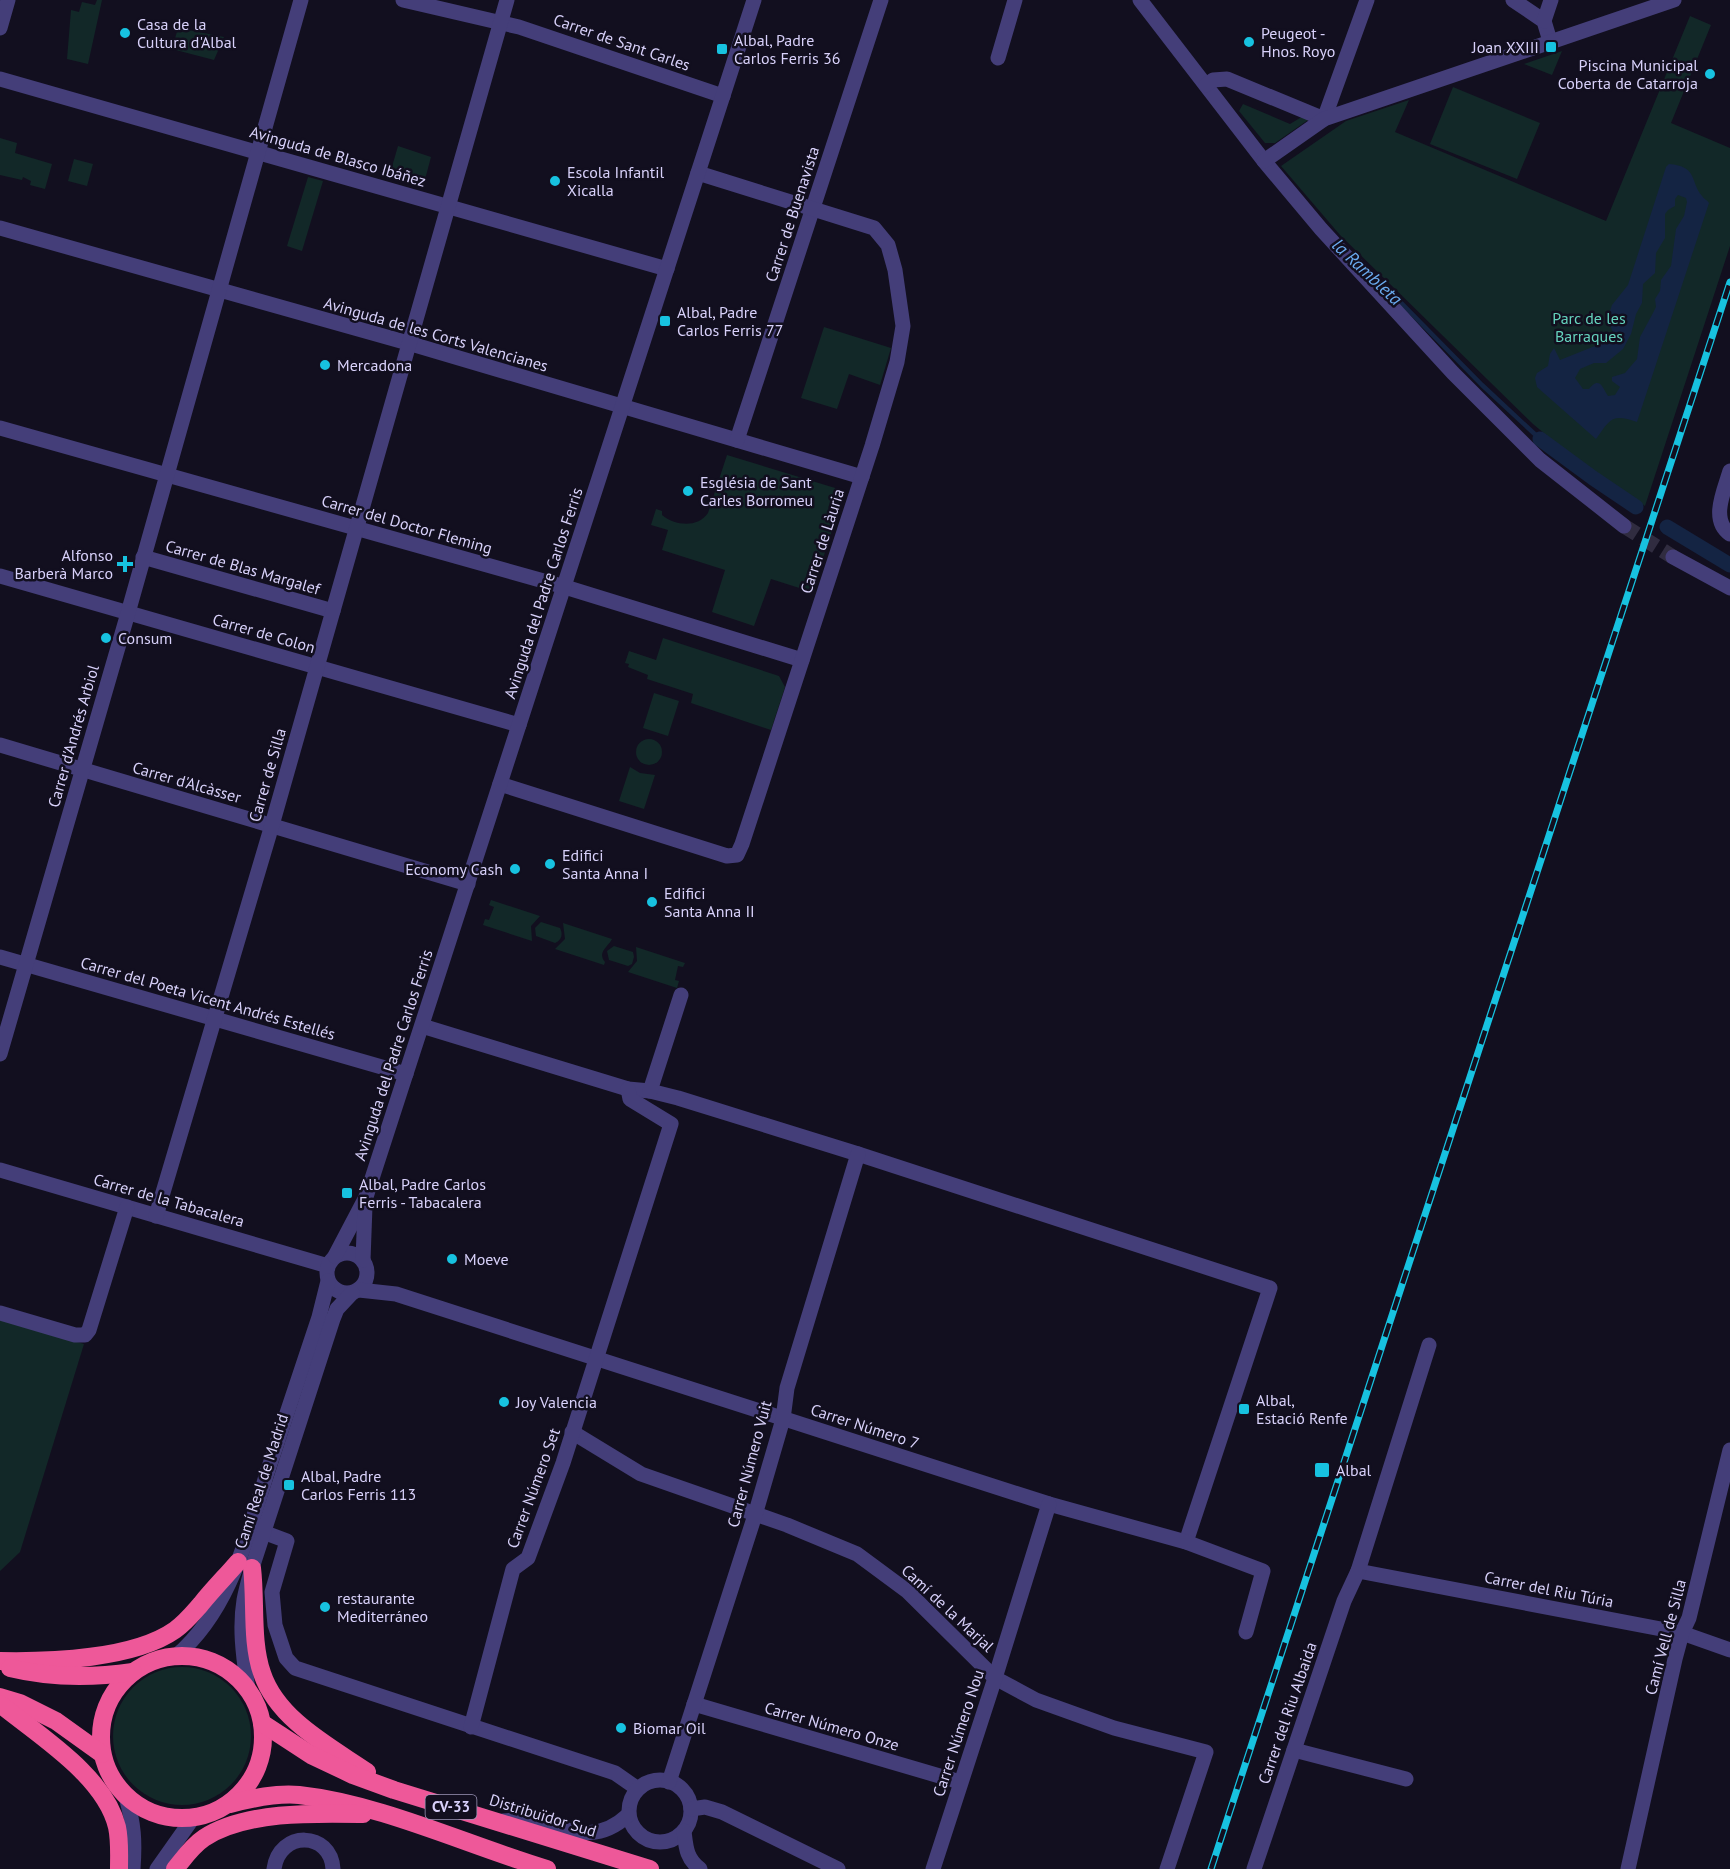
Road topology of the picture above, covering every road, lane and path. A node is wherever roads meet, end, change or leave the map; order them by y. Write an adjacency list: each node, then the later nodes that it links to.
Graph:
1 (8, 0): 15 (street)
2 (301, 0): 22 (street, Carrer d'Andrés Arbiol)
3 (403, 0): 14 (street, Carrer de Sant Carles)
4 (507, 0): 14 (street, Carrer de Silla)
5 (754, 0): 20 (street, Avinguda del Padre Carlos Ferris)
6 (881, 0): 26 (street, Carrer de Buenavista)
7 (1015, 0): 17 (street)
8 (1367, 0): 21 (street)
9 (1513, 0): 13 (street)
10 (1551, 0): 13 (street)
11 (1674, 0): 16 (street)
12 (1147, 2): 19 (street)
13 (1544, 21): 16 (street)
14 (500, 22): 20 (street, Carrer de Sant Carles); 25 (street, Carrer de Silla)
15 (0, 28)
16 (1550, 41): 21 (street)
17 (998, 58)
18 (0, 79): 22 (street, Avinguda de Blasco Ibáñez)
19 (1206, 85): 21 (street); 23 (street)
20 (723, 96): 24 (street, Avinguda del Padre Carlos Ferris)
21 (1324, 119): 23 (street)
22 (258, 153): 25 (street, Avinguda de Blasco Ibáñez); 29 (street, Carrer d'Andrés Arbiol)
23 (1264, 161): 37 (street)
24 (698, 172): 26 (street); 28 (street, Avinguda del Padre Carlos Ferris)
25 (447, 206): 28 (street, Avinguda de Blasco Ibáñez); 30 (street, Carrer de Silla)
26 (813, 209): 33 (street, Carrer de Buenavista); 36 (street, Carrer de Làuria)
27 (0, 228): 29 (street, Avinguda de les Corts Valencianes)
28 (667, 269): 31 (street, Avinguda del Padre Carlos Ferris)
29 (219, 290): 30 (street, Avinguda de les Corts Valencianes); 35 (street, Carrer d'Andrés Arbiol)
30 (408, 344): 31 (street, Avinguda de les Corts Valencianes); 38 (street, Carrer de Silla)
31 (622, 406): 33 (street, Avinguda de les Corts Valencianes); 43 (street, Avinguda del Padre Carlos Ferris)
32 (0, 428): 35 (street, Carrer del Doctor Fleming)
33 (737, 440): 36 (street, Avinguda de les Corts Valencianes)
34 (1730, 471): 39 (street)
35 (166, 476): 38 (street, Carrer del Doctor Fleming); 40 (street, Carrer d'Andrés Arbiol)
36 (862, 477): 47 (street, Carrer de Làuria)
37 (1624, 526)
38 (356, 528): 43 (street, Carrer del Doctor Fleming); 45 (street, Carrer de Silla)
39 (1730, 534)
40 (143, 557): 45 (street, Carrer de Blas Margalef); 46 (street, Carrer d'Andrés Arbiol)
41 (1673, 557): 44 (street)
42 (0, 576): 46 (street, Carrer de Colon)
43 (565, 587): 47 (street, Carrer del Doctor Fleming); 49 (street, Avinguda del Padre Carlos Ferris)
44 (1730, 588)
45 (333, 611): 48 (street, Carrer de Silla)
46 (128, 613): 48 (street, Carrer de Colon); 51 (street, Carrer d'Andrés Arbiol)
47 (802, 660): 52 (street, Carrer de Làuria)
48 (317, 667): 49 (street, Carrer de Colon); 53 (street, Carrer de Silla)
49 (519, 725): 52 (street, Avinguda del Padre Carlos Ferris)
50 (0, 745): 51 (street, Carrer d'Alcàsser)
51 (82, 770): 53 (street, Carrer d'Alcàsser); 56 (street, Carrer d'Andrés Arbiol)
52 (500, 784): 54 (street, Avinguda del Padre Carlos Ferris)
53 (272, 825): 54 (street, Carrer d'Alcàsser); 58 (street, Carrer de Silla)
54 (468, 884): 59 (street, Avinguda del Padre Carlos Ferris)
55 (0, 957): 56 (street, Carrer del Poeta Vicent Andrés Estellés)
56 (26, 965): 58 (street, Carrer del Poeta Vicent Andrés Estellés); 60 (street, Carrer d'Andrés Arbiol)
57 (681, 995): 63 (street)
58 (216, 1020): 61 (street, Carrer del Poeta Vicent Andrés Estellés); 68 (street, Carrer de Silla)
59 (422, 1026): 61 (street, Avinguda del Padre Carlos Ferris); 62 (street)
60 (0, 1054)
61 (406, 1074): 66 (street, Avinguda del Padre Carlos Ferris)
62 (628, 1089): 63 (street); 75 (street, Carrer Número Set)
63 (650, 1091): 64 (street)
64 (858, 1154): 76 (street, Carrer Número Vuit); 82 (street)
65 (0, 1170): 67 (street, Carrer de la Tabacalera)
66 (366, 1197): 69 (street, Avinguda del Padre Carlos Ferris); 70 (street, Avinguda del Padre Carlos Ferris)
67 (127, 1207): 68 (street, Carrer de la Tabacalera); 73 (street)
68 (156, 1216): 70 (street, Carrer de la Tabacalera)
69 (365, 1266): 70 (street); 71 (street); 72 (street, Carrer Número 7)
70 (330, 1268): 71 (street); 83 (street, Camí Real de Madrid)
71 (355, 1291): 72 (street, Carrer Número 7); 81 (street, Camí Real de Madrid)
72 (396, 1294): 75 (street, Carrer Número 7)
73 (0, 1313)
74 (1429, 1345): 84 (street, Carrer del Riu Albaida)
75 (596, 1359): 76 (street, Carrer Número 7); 77 (street, Carrer Número Set)
76 (783, 1419): 79 (street, Carrer Número 7); 80 (street, Carrer Número Vuit)
77 (572, 1432): 80 (street, Camí de la Marjal); 97 (street, Carrer Número Set)
78 (1730, 1450): 86 (street, Camí Vell de Silla)
79 (1049, 1504): 82 (street, Carrer Número 7); 91 (street, Carrer Número Nou)
80 (755, 1515): 91 (street, Camí de la Marjal); 95 (street, Carrer Número Vuit)
81 (263, 1532): 83 (street, Camí Real de Madrid); 97 (street)
82 (1186, 1542): 85 (street, Carrer Número 7)
83 (245, 1565): 88 (street, Camí Real de Madrid); 89 (highway); 92 (street, Camí Real de Madrid); 104 (highway)
84 (1358, 1571): 86 (street, Carrer del Riu Túria); 98 (street, Carrer del Riu Albaida)
85 (1246, 1632)
86 (1682, 1633): 87 (street, Carrer del Riu Túria); 128 (street, Camí Vell de Silla)
87 (1730, 1650)
88 (176, 1656): 90 (highway, CV-33); 92 (highway, CV-33)
89 (0, 1663): 90 (highway, CV-33)
90 (133, 1672): 99 (highway, CV-33)
91 (995, 1678): 102 (street, Carrer Número Nou); 126 (street, Camí de la Marjal)
92 (248, 1690): 96 (highway, CV-33)
93 (0, 1697): 99 (highway)
94 (0, 1704): 114 (highway)
95 (694, 1704): 101 (street, Carrer Número Vuit); 102 (street, Carrer Número Onze)
96 (262, 1723): 104 (highway, Distribuïdor Sud / CV-33); 106 (highway, CV-33)
97 (471, 1727): 103 (street)
98 (1293, 1750): 100 (street); 127 (street, Carrer del Riu Albaida)
99 (102, 1754): 105 (highway, CV-33)
100 (1406, 1779)
101 (669, 1782): 103 (street); 107 (street)
102 (960, 1782): 125 (street, Carrer Número Nou)
103 (638, 1789): 109 (street)
104 (394, 1790): 111 (highway, Distribuïdor Sud / CV-33)
105 (126, 1797): 110 (highway, CV-33); 115 (street)
106 (229, 1804): 108 (highway, CV-33); 110 (highway, CV-33)
107 (691, 1809): 112 (street); 124 (street)
108 (387, 1815): 113 (highway, CV-33); 117 (highway)
109 (628, 1815): 111 (street); 112 (street)
110 (194, 1818): 116 (street)
111 (495, 1821): 122 (highway, Distribuïdor Sud / CV-33)
112 (684, 1831): 123 (street)
113 (507, 1857): 120 (street); 121 (highway, CV-33)
114 (120, 1869)
115 (133, 1869)
116 (158, 1869)
117 (175, 1869)
118 (274, 1869): 119 (street)
119 (333, 1869)
120 (525, 1869)
121 (547, 1869)
122 (650, 1869)
123 (700, 1869)
124 (838, 1869)
125 (933, 1869)
126 (1167, 1869)
127 (1254, 1869)
128 (1628, 1869)

